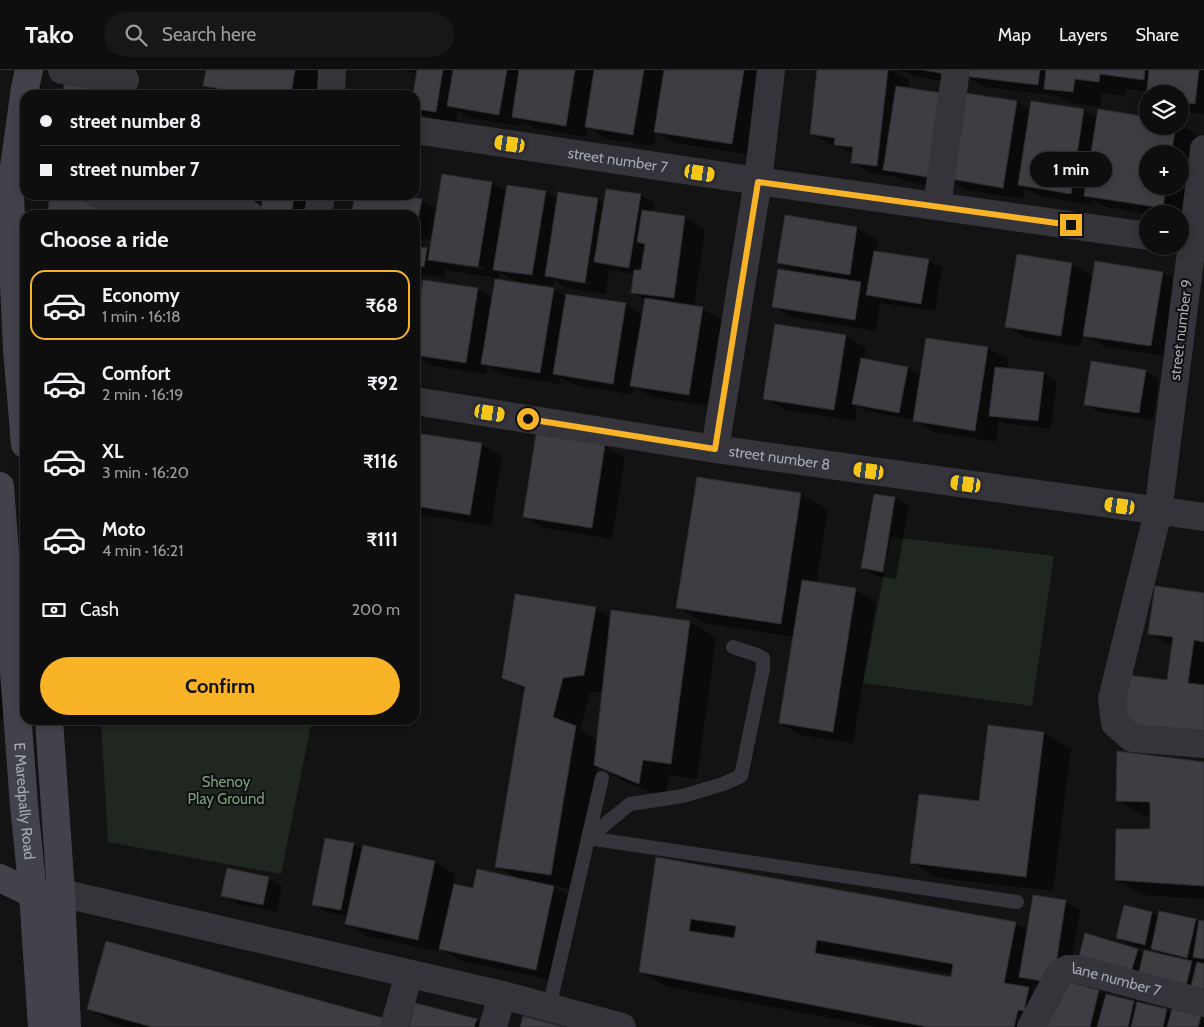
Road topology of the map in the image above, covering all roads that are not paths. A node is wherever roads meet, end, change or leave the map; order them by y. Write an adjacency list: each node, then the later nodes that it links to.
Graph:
1 (29, 70): 7 (main road)
2 (62, 70): 6 (street)
3 (332, 70): 8 (street)
4 (771, 70): 12 (street)
5 (956, 70): 16 (street)
6 (125, 80)
7 (24, 90)
8 (331, 90)
9 (420, 131): 12 (street, street number 7)
10 (1204, 149): 19 (street, street number 9)
11 (20, 153): 13 (main road)
12 (758, 182): 16 (street, street number 7); 22 (street)
13 (18, 185): 20 (main road)
14 (138, 200): 15 (street)
15 (175, 205): 17 (street)
16 (937, 206): 18 (street, street number 7)
17 (212, 210)
18 (1139, 235)
19 (1192, 242): 24 (street, street number 9)
20 (20, 331)
21 (420, 402): 22 (street, street number 8)
22 (715, 449): 24 (street, street number 8)
23 (0, 486): 26 (main road, E Maredpally Road)
24 (1158, 512): 25 (street, street number 8); 31 (street, street number 9)
25 (1204, 517)
26 (18, 611): 28 (main road, E Maredpally Road)
27 (733, 647): 33 (lane)
28 (20, 676)
29 (22, 725): 36 (main road, E Maredpally Road)
30 (49, 725): 35 (main road, E Maredpally Road)
31 (1204, 744)
32 (602, 778): 33 (lane)
33 (588, 838): 37 (lane); 41 (lane)
34 (0, 878): 36 (main road)
35 (61, 893): 36 (main road); 38 (street); 43 (main road, E Maredpally Road)
36 (33, 894): 42 (main road, E Maredpally Road)
37 (1018, 902)
38 (409, 974): 39 (street); 44 (street)
39 (502, 995): 41 (street); 45 (street)
40 (1204, 1003): 47 (street, lane number 7)
41 (549, 1008): 46 (street)
42 (42, 1027)
43 (67, 1027)
44 (394, 1027)
45 (493, 1027)
46 (622, 1027)
47 (1031, 1027)

